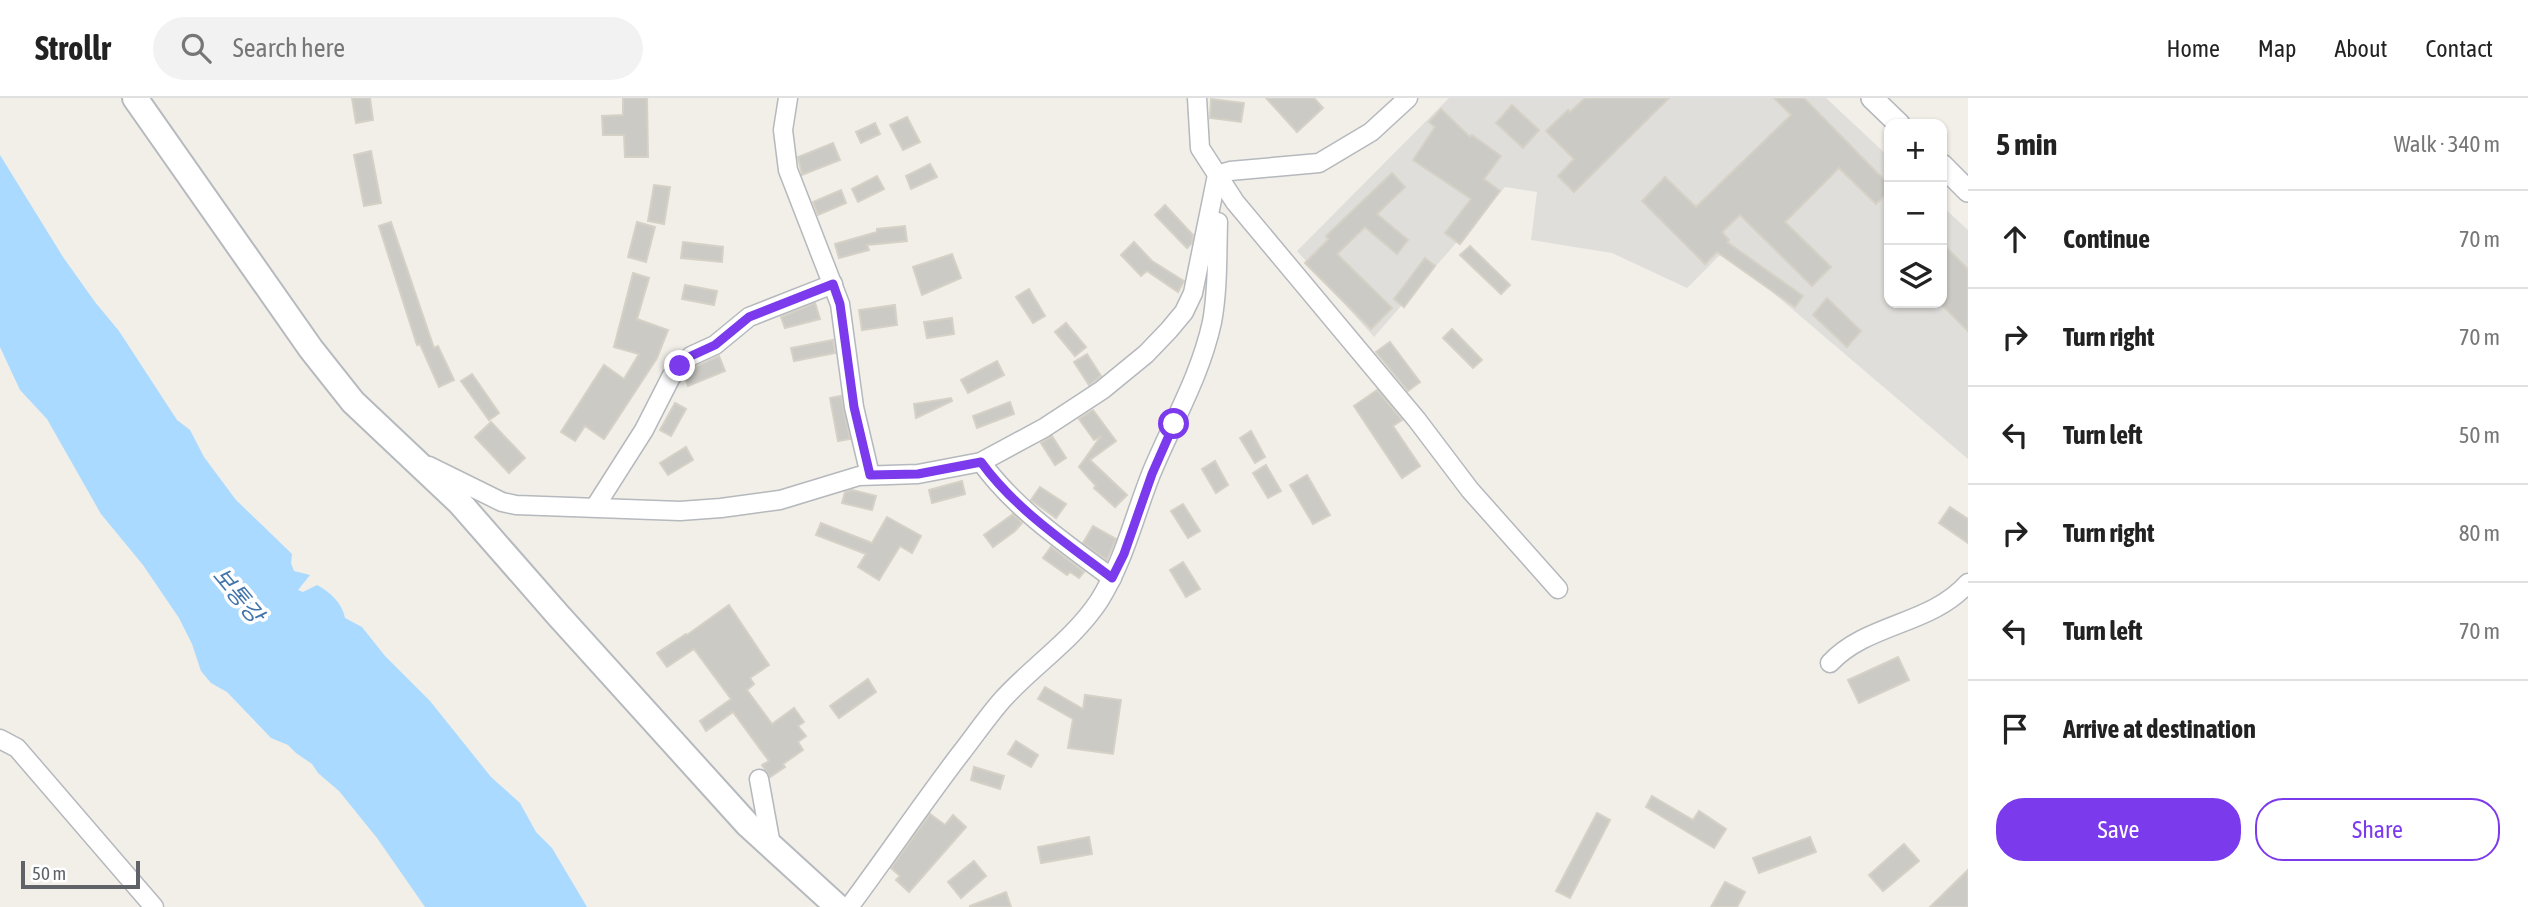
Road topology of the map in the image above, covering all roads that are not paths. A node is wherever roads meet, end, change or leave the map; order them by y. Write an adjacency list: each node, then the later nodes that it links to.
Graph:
1 (135, 98): 11 (main road)
2 (788, 98): 10 (street)
3 (1198, 98): 8 (street)
4 (1408, 98): 8 (street)
5 (1872, 98): 6 (street)
6 (1894, 119)
7 (1947, 170): 9 (street)
8 (1217, 175): 12 (street); 15 (street); 17 (street)
9 (1968, 191)
10 (833, 284): 13 (street); 14 (street)
11 (414, 459): 14 (street); 21 (main road)
12 (981, 462): 13 (street); 15 (street)
13 (870, 475): 14 (street)
14 (595, 507)
15 (1112, 578): 24 (street)
16 (1968, 583): 18 (street)
17 (1558, 589)
18 (1830, 663)
19 (0, 739): 22 (street)
20 (759, 779): 21 (street)
21 (771, 845): 23 (main road)
22 (154, 907)
23 (838, 907)
24 (849, 907)

